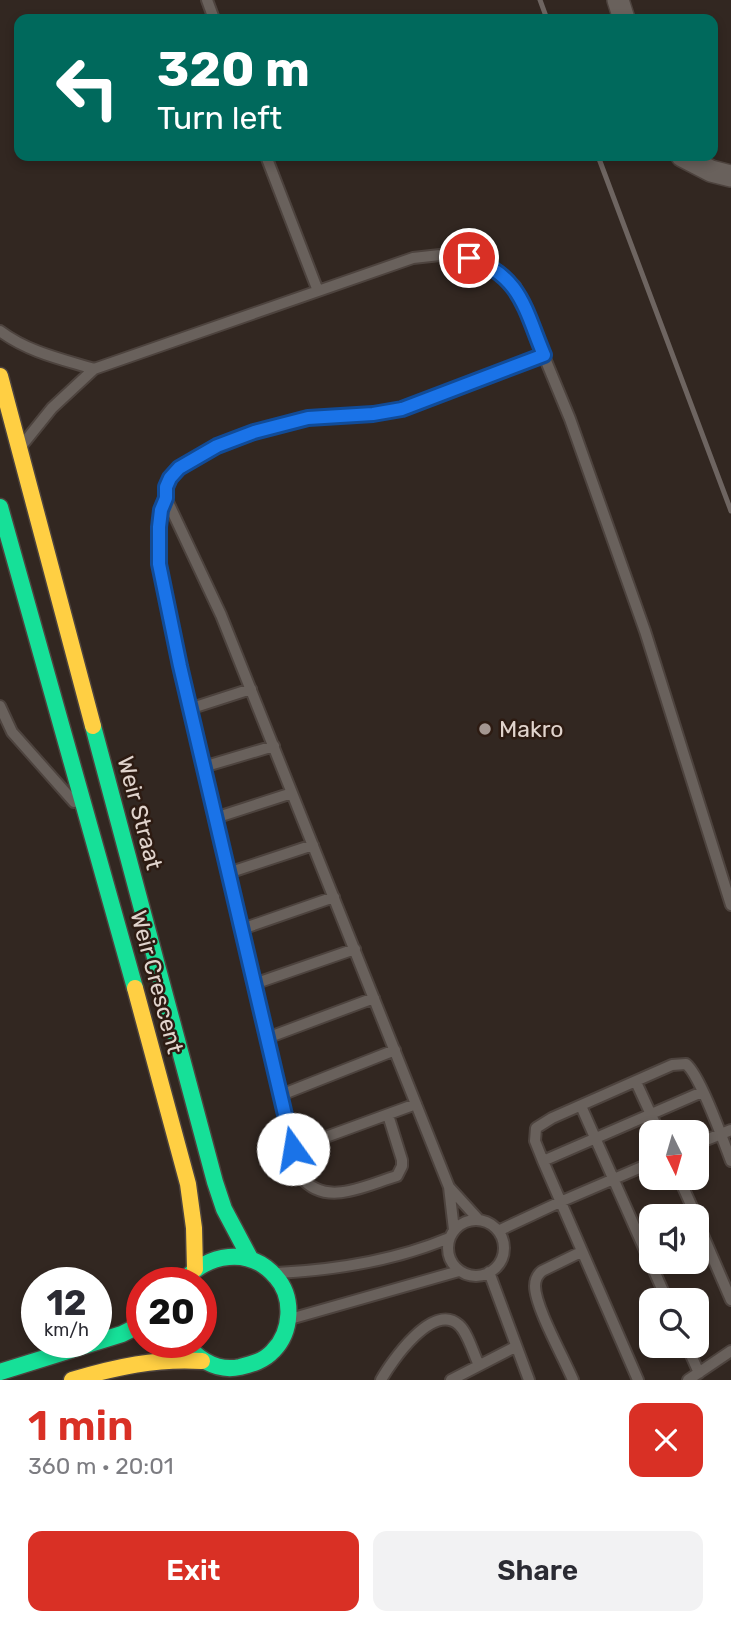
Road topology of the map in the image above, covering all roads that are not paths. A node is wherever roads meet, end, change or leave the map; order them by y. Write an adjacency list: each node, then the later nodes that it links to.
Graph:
1 (268, 161): 4 (lane)
2 (692, 161): 3 (street)
3 (731, 176)
4 (318, 291): 6 (lane); 7 (lane)
5 (0, 331): 7 (lane)
6 (544, 355): 11 (lane); 24 (lane)
7 (94, 369): 10 (lane)
8 (0, 376): 9 (street, Weir Straat)
9 (5, 415): 10 (street, Weir Straat)
10 (20, 449): 54 (street, Weir Straat)
11 (166, 498): 13 (lane); 15 (lane)
12 (0, 507): 19 (street, Weir Crescent)
13 (251, 689): 15 (lane); 16 (lane)
14 (0, 706): 19 (lane)
15 (190, 709): 17 (lane)
16 (274, 746): 17 (lane); 18 (lane)
17 (203, 767): 20 (lane)
18 (292, 793): 20 (lane); 21 (lane)
19 (88, 817): 55 (street, Weir Crescent)
20 (215, 818): 22 (lane)
21 (313, 845): 22 (lane); 23 (lane)
22 (228, 873): 25 (lane)
23 (334, 897): 25 (lane); 26 (lane)
24 (731, 905)
25 (242, 929): 27 (lane)
26 (355, 949): 27 (lane); 28 (lane)
27 (254, 984): 29 (lane)
28 (374, 999): 29 (lane); 30 (lane)
29 (267, 1038): 33 (lane)
30 (395, 1050): 33 (lane); 34 (lane)
31 (636, 1082): 32 (lane); 35 (lane); 37 (lane)
32 (702, 1092): 37 (lane); 39 (lane)
33 (281, 1095): 42 (lane)
34 (416, 1104): 36 (lane); 47 (lane)
35 (581, 1105): 40 (lane); 43 (lane)
36 (388, 1115): 42 (lane); 42 (lane)
37 (651, 1115): 38 (lane); 40 (lane)
38 (653, 1120)
39 (726, 1133): 41 (lane); 44 (lane)
40 (597, 1139): 43 (lane); 46 (lane)
41 (709, 1139)
42 (293, 1149)
43 (543, 1161): 48 (lane)
44 (731, 1161)
45 (639, 1168): 46 (lane)
46 (615, 1178): 48 (lane); 60 (lane)
47 (449, 1187): 49 (lane); 51 (lane)
48 (560, 1202): 50 (lane); 53 (lane)
49 (479, 1220): 50 (lane); 51 (lane)
50 (498, 1231): 58 (lane)
51 (451, 1234): 57 (lane); 59 (lane)
52 (709, 1248): 61 (lane)
53 (581, 1252): 79 (lane); 80 (lane)
54 (250, 1258): 56 (street); 59 (street)
55 (195, 1267)
56 (198, 1267)
57 (459, 1271): 58 (lane); 62 (lane)
58 (489, 1272): 64 (lane)
59 (275, 1273): 62 (street)
60 (662, 1288)
61 (731, 1300)
62 (289, 1319): 65 (street)
63 (126, 1332): 72 (street)
64 (515, 1347): 70 (lane); 78 (lane)
65 (275, 1350): 71 (street); 74 (street)
66 (731, 1351): 73 (lane)
67 (198, 1358): 69 (street)
68 (692, 1358): 73 (lane)
69 (202, 1361): 74 (street); 75 (street)
70 (479, 1365): 76 (lane); 77 (lane)
71 (274, 1370)
72 (0, 1372)
73 (699, 1373): 81 (lane)
74 (229, 1374)
75 (72, 1380)
76 (381, 1380)
77 (451, 1380)
78 (529, 1380)
79 (573, 1380)
80 (638, 1380)
81 (688, 1380)

